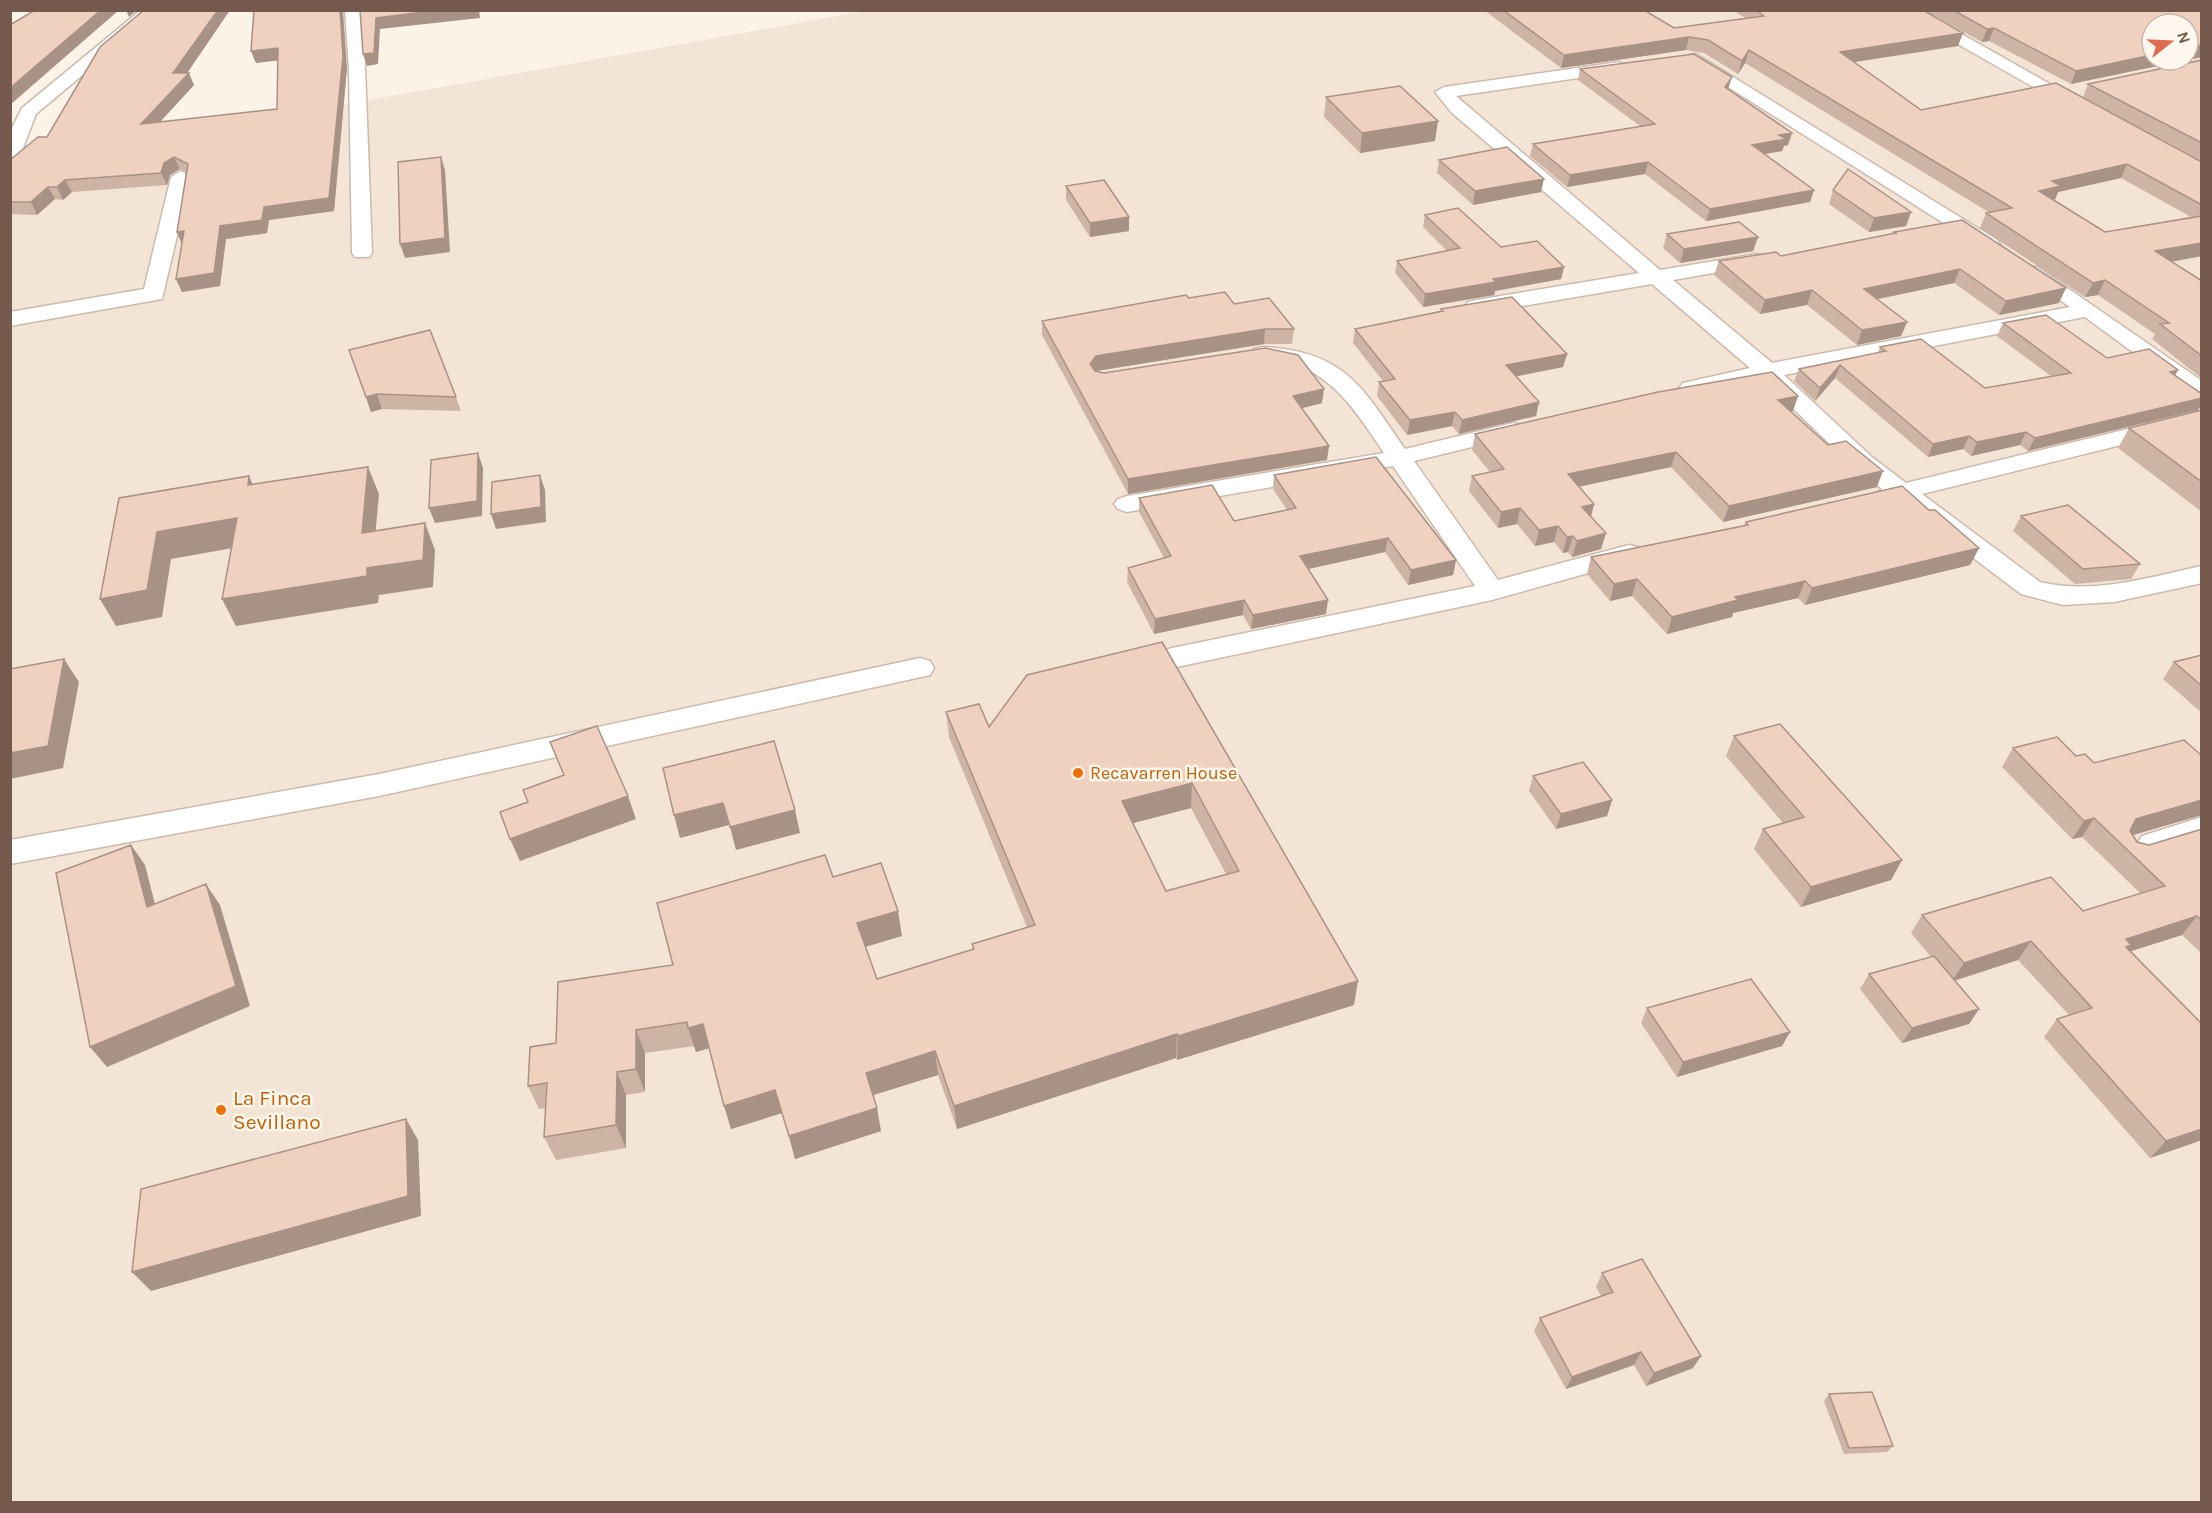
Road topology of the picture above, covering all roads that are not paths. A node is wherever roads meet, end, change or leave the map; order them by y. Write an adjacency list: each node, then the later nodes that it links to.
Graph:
1 (152, 10): 9 (street)
2 (353, 10): 13 (street)
3 (1906, 10): 7 (street)
4 (1675, 59): 11 (street)
5 (1640, 64): 15 (street)
6 (2080, 90): 7 (street)
7 (2059, 94): 8 (street)
8 (2097, 116)
9 (10, 156)
10 (181, 177): 18 (street)
11 (1961, 225): 12 (street); 16 (street)
12 (1926, 231)
13 (363, 253)
14 (1774, 257): 15 (street)
15 (1657, 278): 17 (street); 20 (street)
16 (2089, 310): 20 (street); 22 (street)
17 (1450, 311)
18 (10, 319)
19 (1241, 357): 25 (street)
20 (1767, 370): 21 (street); 26 (street)
21 (1675, 392)
22 (2202, 392)
23 (2202, 418): 26 (street)
24 (1536, 425): 25 (street)
25 (1397, 458): 28 (street); 31 (street)
26 (1900, 492): 27 (street); 30 (street)
27 (1865, 500)
28 (1127, 504)
29 (1656, 547): 31 (street)
30 (2202, 574)
31 (1492, 591): 32 (street)
32 (1172, 658)
33 (920, 668): 36 (street)
34 (2202, 829): 35 (street)
35 (2136, 849)
36 (10, 852)

